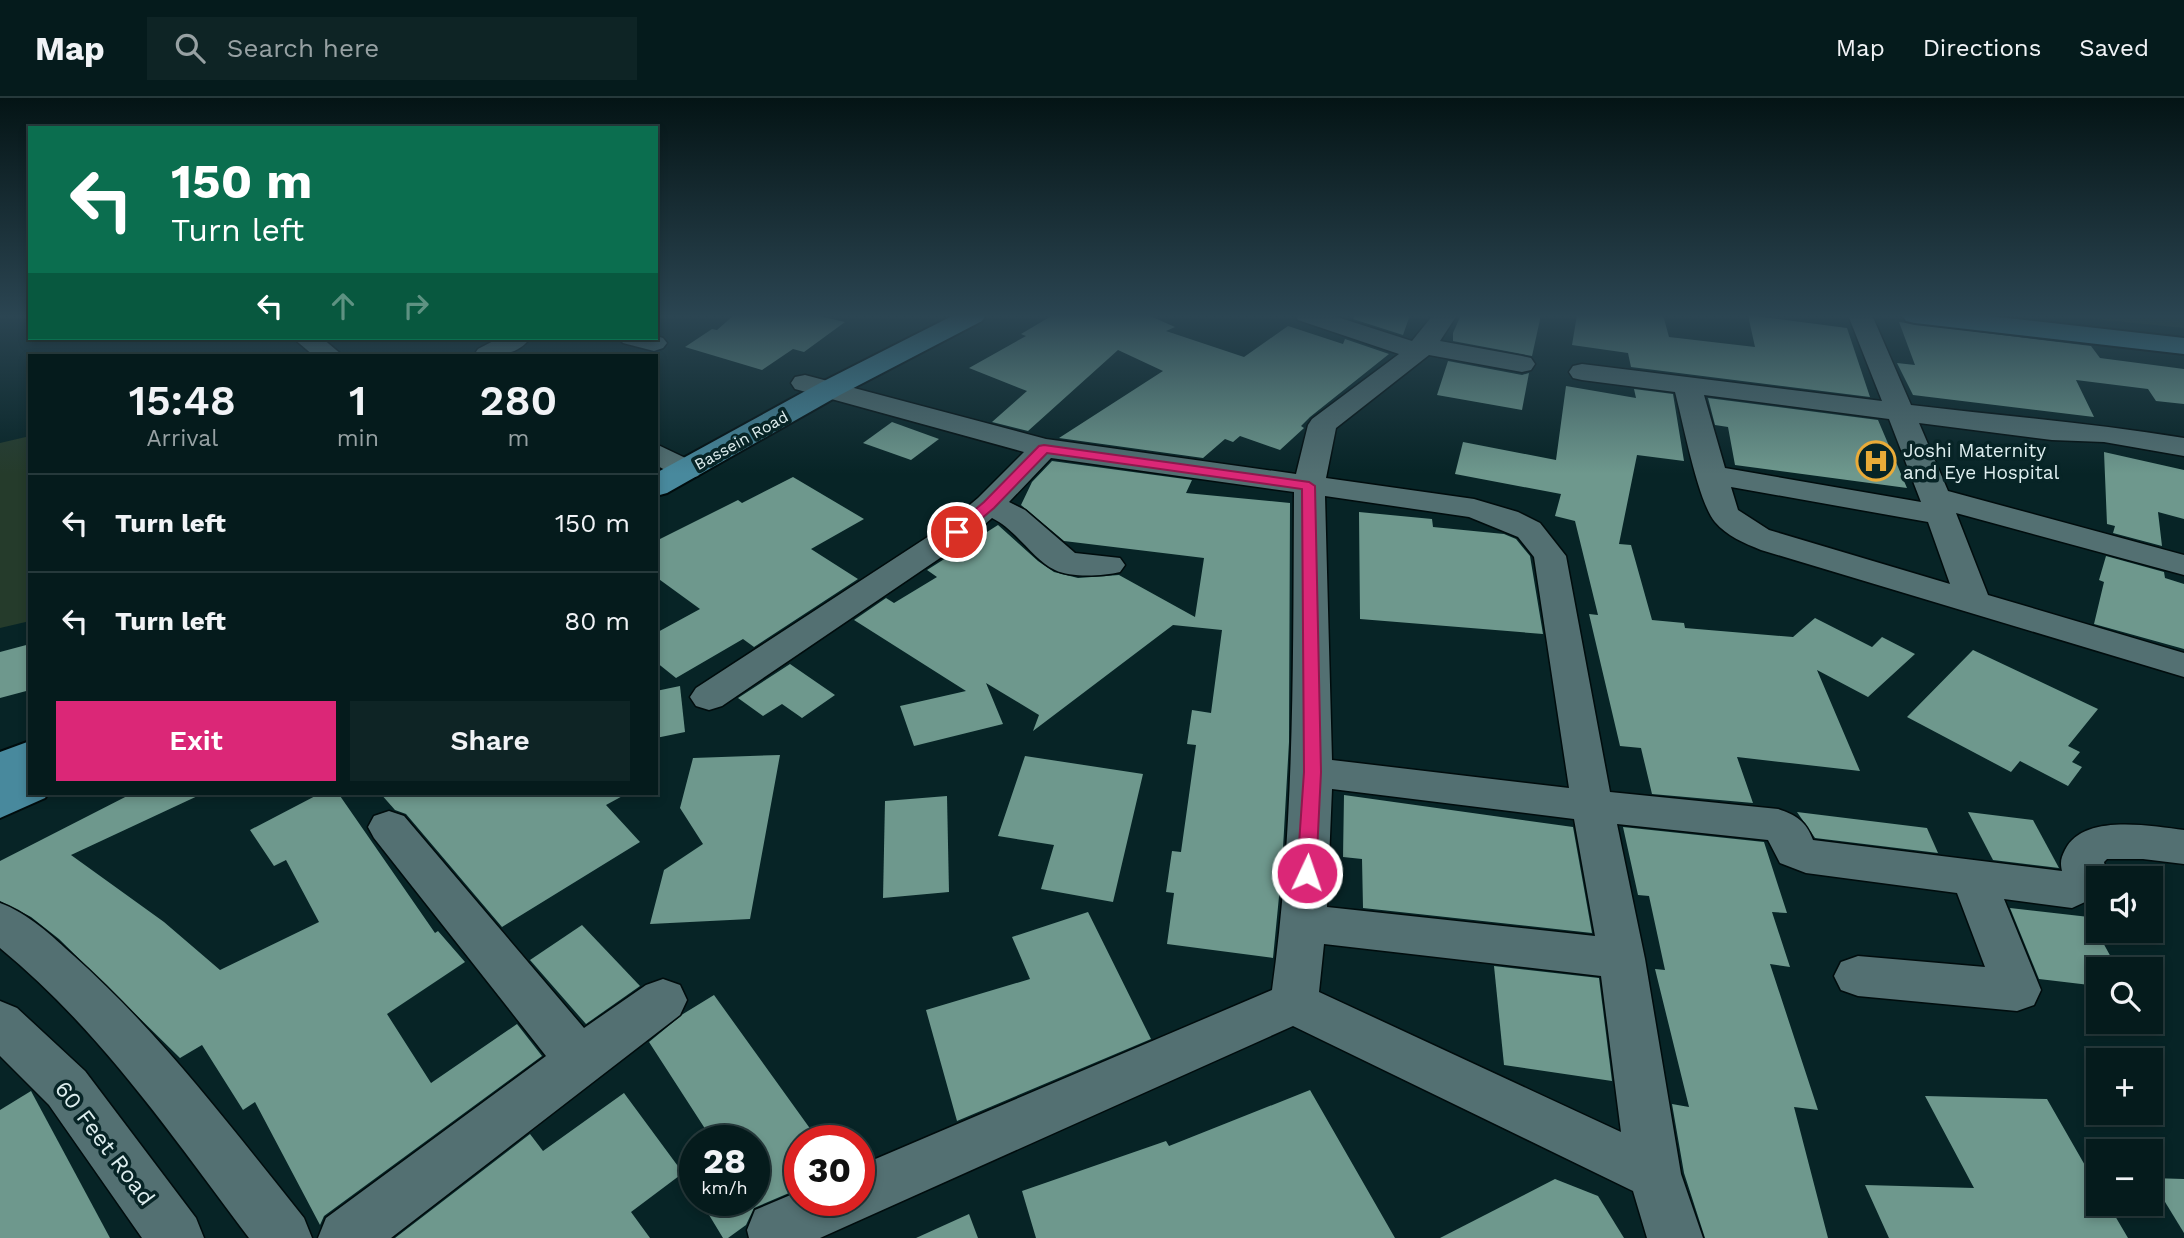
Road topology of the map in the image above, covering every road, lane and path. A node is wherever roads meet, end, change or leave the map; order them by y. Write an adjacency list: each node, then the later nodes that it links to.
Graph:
1 (846, 368): 7 (main road, Bassein Road)
2 (857, 368): 7 (main road, Bassein Road)
3 (1391, 368): 13 (street)
4 (1881, 368): 8 (street)
5 (1582, 372): 6 (street)
6 (1688, 385): 8 (street); 12 (street)
7 (818, 386): 10 (street); 11 (main road, Bassein Road)
8 (1898, 411): 9 (street); 15 (street)
9 (2184, 447)
10 (1044, 448): 13 (street); 14 (street)
11 (665, 467)
12 (1710, 474): 15 (street); 18 (street)
13 (1309, 486): 23 (street); 26 (street)
14 (989, 505): 16 (street); 20 (street)
15 (1938, 506): 17 (street); 18 (street)
16 (1108, 565)
17 (2184, 565)
18 (1974, 604): 19 (street)
19 (2184, 665)
20 (709, 697)
21 (28, 757): 22 (main road)
22 (0, 770)
23 (1312, 772): 26 (street); 31 (street)
24 (28, 788): 25 (main road)
25 (0, 802)
26 (1592, 806): 29 (street); 32 (street)
27 (389, 827): 37 (street)
28 (2184, 847): 29 (street)
29 (1973, 876): 33 (street)
30 (0, 922): 43 (street)
31 (1304, 923): 32 (street); 35 (street)
32 (1622, 959): 38 (street)
33 (1858, 976)
34 (663, 1000): 37 (street)
35 (1294, 1003): 38 (street); 39 (street)
36 (0, 1023): 42 (street, 60 Feet Road)
37 (580, 1060): 44 (street)
38 (1654, 1174): 45 (street)
39 (875, 1186)
40 (810, 1216): 41 (street)
41 (771, 1235)
42 (176, 1238)
43 (284, 1238)
44 (346, 1238)
45 (1675, 1238)

